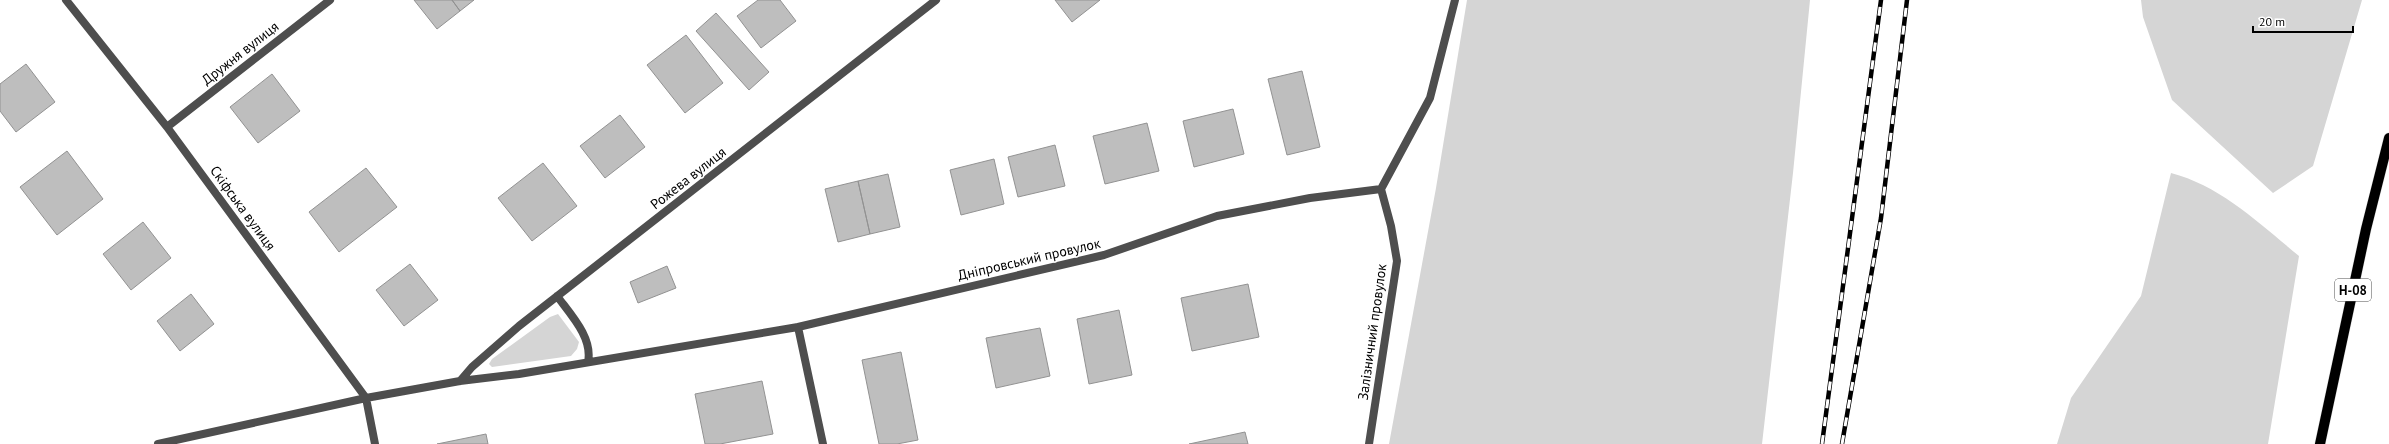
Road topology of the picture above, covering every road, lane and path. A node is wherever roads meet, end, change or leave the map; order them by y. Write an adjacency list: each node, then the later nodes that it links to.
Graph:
1 (66, 0): 5 (street, Скіфська вулиця)
2 (330, 0): 5 (street, Дружня вулиця)
3 (936, 0): 8 (street, Рожева вулиця)
4 (1455, 0): 7 (street)
5 (167, 127): 12 (street, Скіфська вулиця)
6 (2389, 138): 17 (main road, Н-08)
7 (1381, 189): 9 (street, Дніпровський провулок); 16 (street, Залізничний провулок)
8 (557, 296): 10 (street); 11 (street, Рожева вулиця)
9 (798, 326): 10 (street, Дніпровський провулок); 15 (street)
10 (588, 362): 11 (street, Дніпровський провулок)
11 (460, 381): 12 (street, Дніпровський провулок)
12 (366, 398): 13 (street, Дніпровський провулок); 14 (street, Скіфська вулиця)
13 (158, 444)
14 (375, 444)
15 (823, 444)
16 (1369, 444)
17 (2320, 444)

